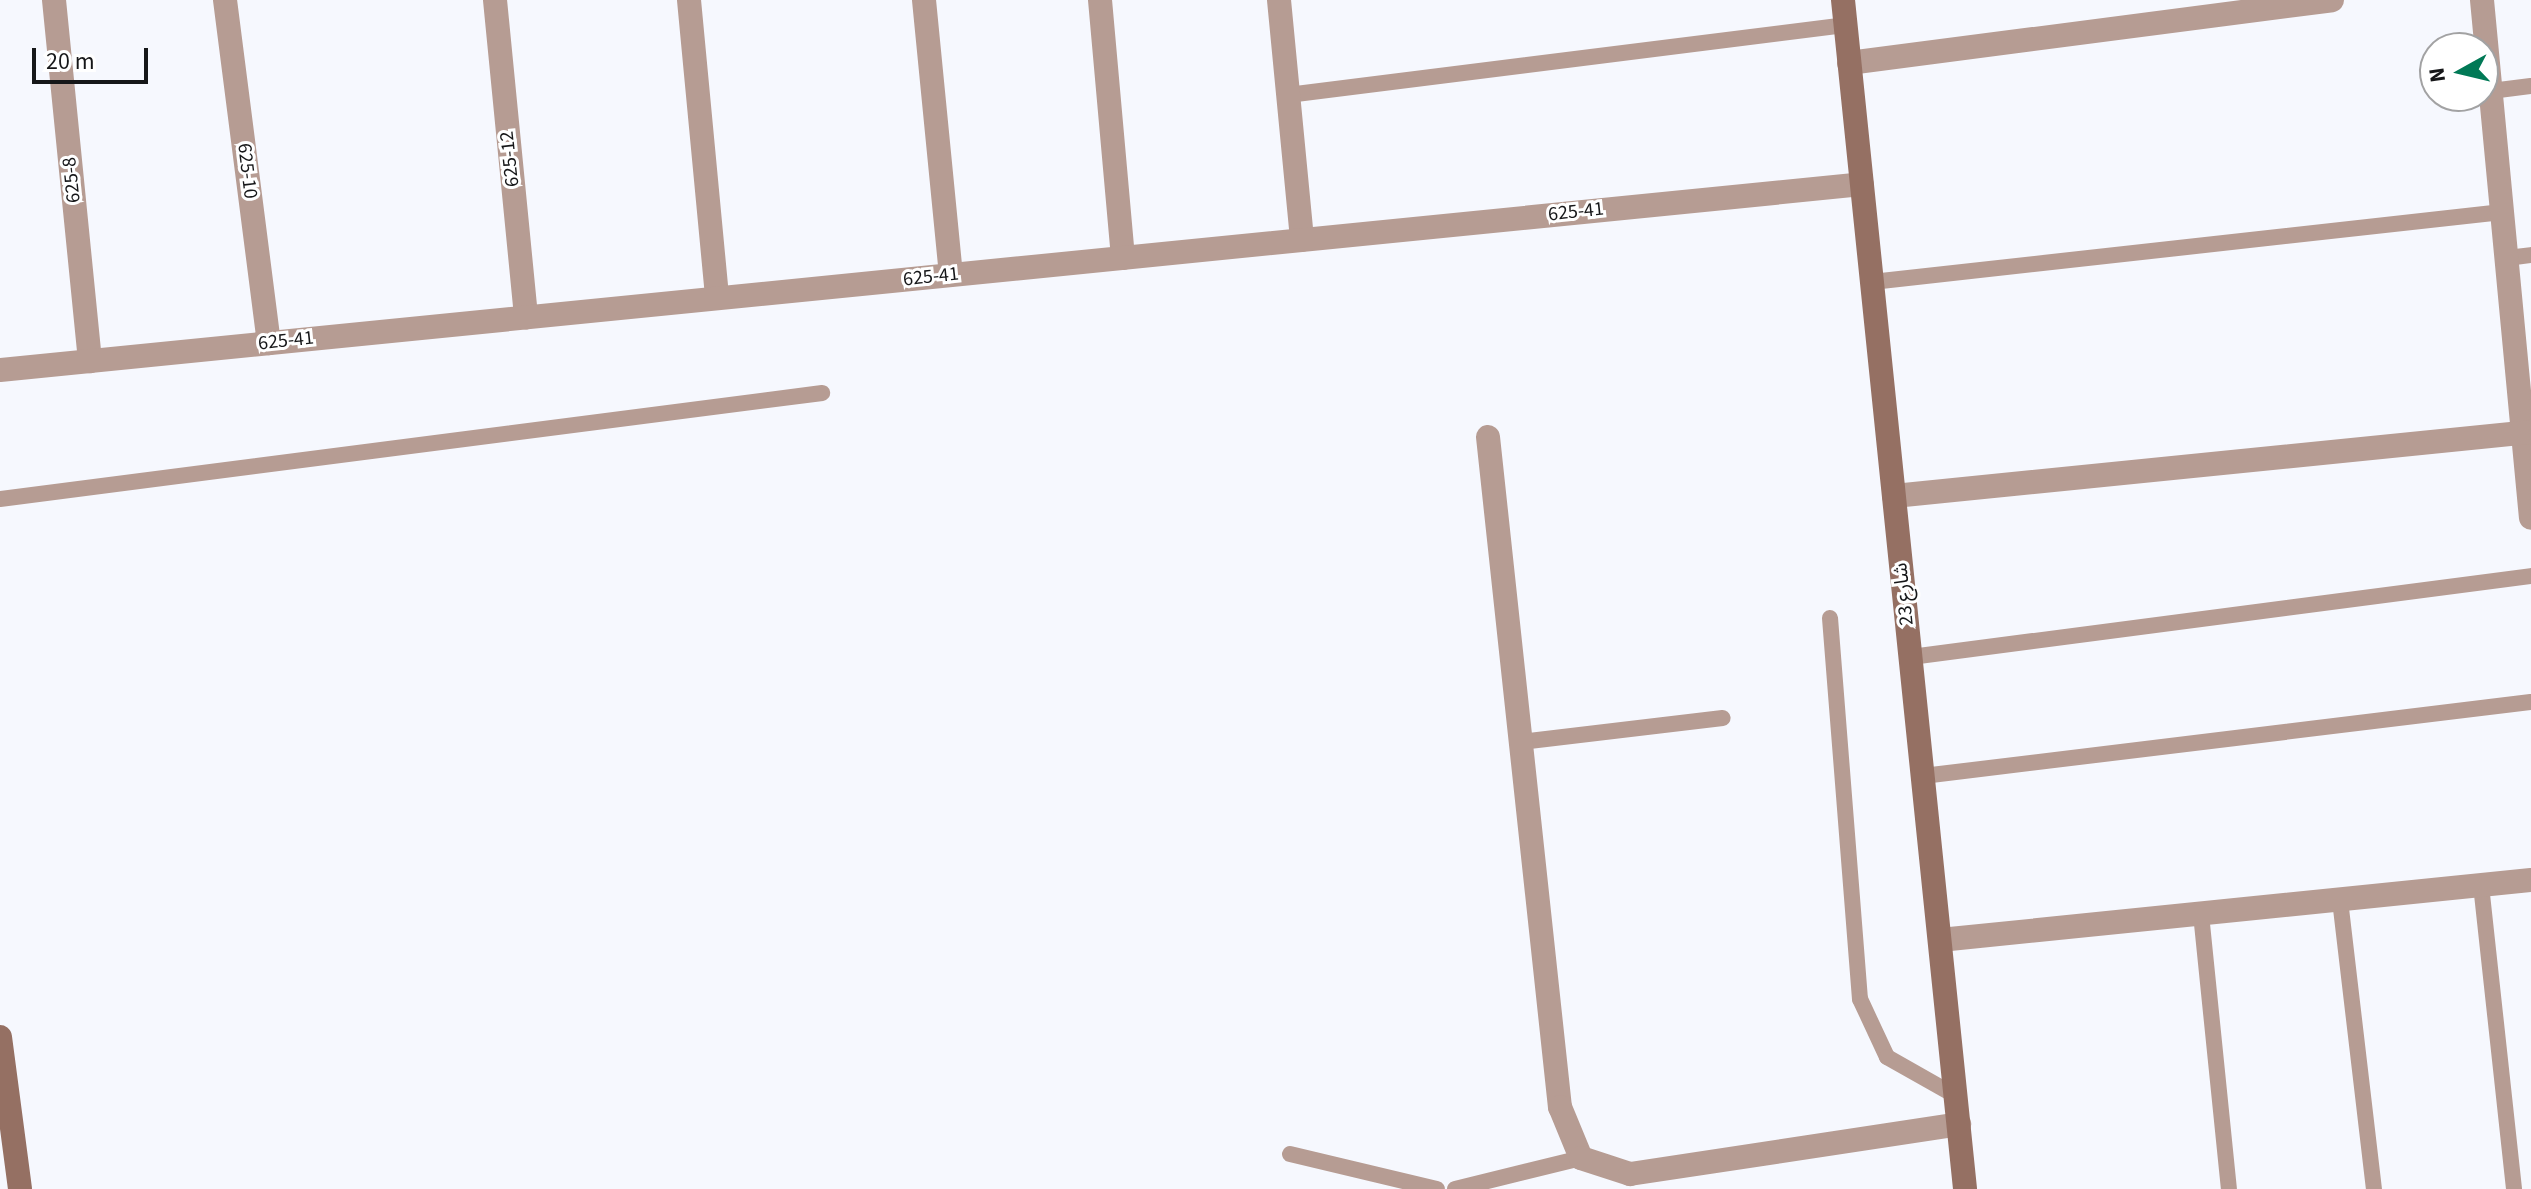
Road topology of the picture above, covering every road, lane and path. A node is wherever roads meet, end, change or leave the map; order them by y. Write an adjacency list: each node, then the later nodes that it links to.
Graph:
1 (54, 0): 28 (street, 625-8)
2 (225, 0): 27 (street, 625-10)
3 (495, 0): 26 (street, 625-12)
4 (689, 0): 25 (street)
5 (924, 0): 23 (street)
6 (1100, 0): 22 (street)
7 (1279, 0): 16 (street)
8 (1843, 0): 11 (street, شارع 23)
9 (2332, 0): 13 (street)
10 (2482, 0): 12 (street)
11 (1845, 25): 13 (street, شارع 23); 16 (lane)
12 (2485, 32)
13 (1849, 63): 18 (street, شارع 23)
14 (2531, 86): 15 (lane)
15 (2499, 90)
16 (1288, 95): 20 (street)
17 (2493, 112): 19 (street)
18 (1862, 184): 20 (street, 625-41); 24 (street, شارع 23)
19 (2502, 212): 21 (street); 24 (lane)
20 (1302, 240): 22 (street, 625-41)
21 (2519, 257): 31 (street)
22 (1123, 258): 23 (street, 625-41)
23 (951, 275): 25 (street, 625-41)
24 (1872, 282): 33 (street, شارع 23)
25 (717, 298): 26 (street, 625-41)
26 (526, 317): 27 (street, 625-41)
27 (269, 343): 28 (street, 625-41)
28 (90, 361): 29 (street, 625-41)
29 (0, 370)
30 (822, 393): 34 (lane)
31 (2527, 432): 33 (street); 35 (street)
32 (1488, 437): 41 (street)
33 (1894, 496): 38 (street, شارع 23)
34 (0, 499)
35 (2531, 518)
36 (2531, 576): 38 (lane)
37 (1830, 618): 49 (lane)
38 (1911, 657): 42 (street, شارع 23)
39 (2531, 702): 42 (lane)
40 (1723, 718): 41 (lane)
41 (1521, 742): 52 (street)
42 (1923, 776): 47 (street, شارع 23)
43 (2531, 880): 44 (street)
44 (2481, 885): 45 (street); 59 (lane)
45 (2340, 900): 46 (street); 58 (lane)
46 (2201, 914): 47 (street); 57 (lane)
47 (1940, 940): 49 (street, شارع 23)
48 (0, 1037): 53 (street)
49 (1956, 1096): 50 (street, شارع 23)
50 (1959, 1124): 52 (street); 56 (street, شارع 23)
51 (1290, 1154): 54 (lane)
52 (1581, 1158): 55 (lane)
53 (20, 1189)
54 (1437, 1189)
55 (1455, 1189)
56 (1965, 1189)
57 (2229, 1189)
58 (2374, 1189)
59 (2514, 1189)

